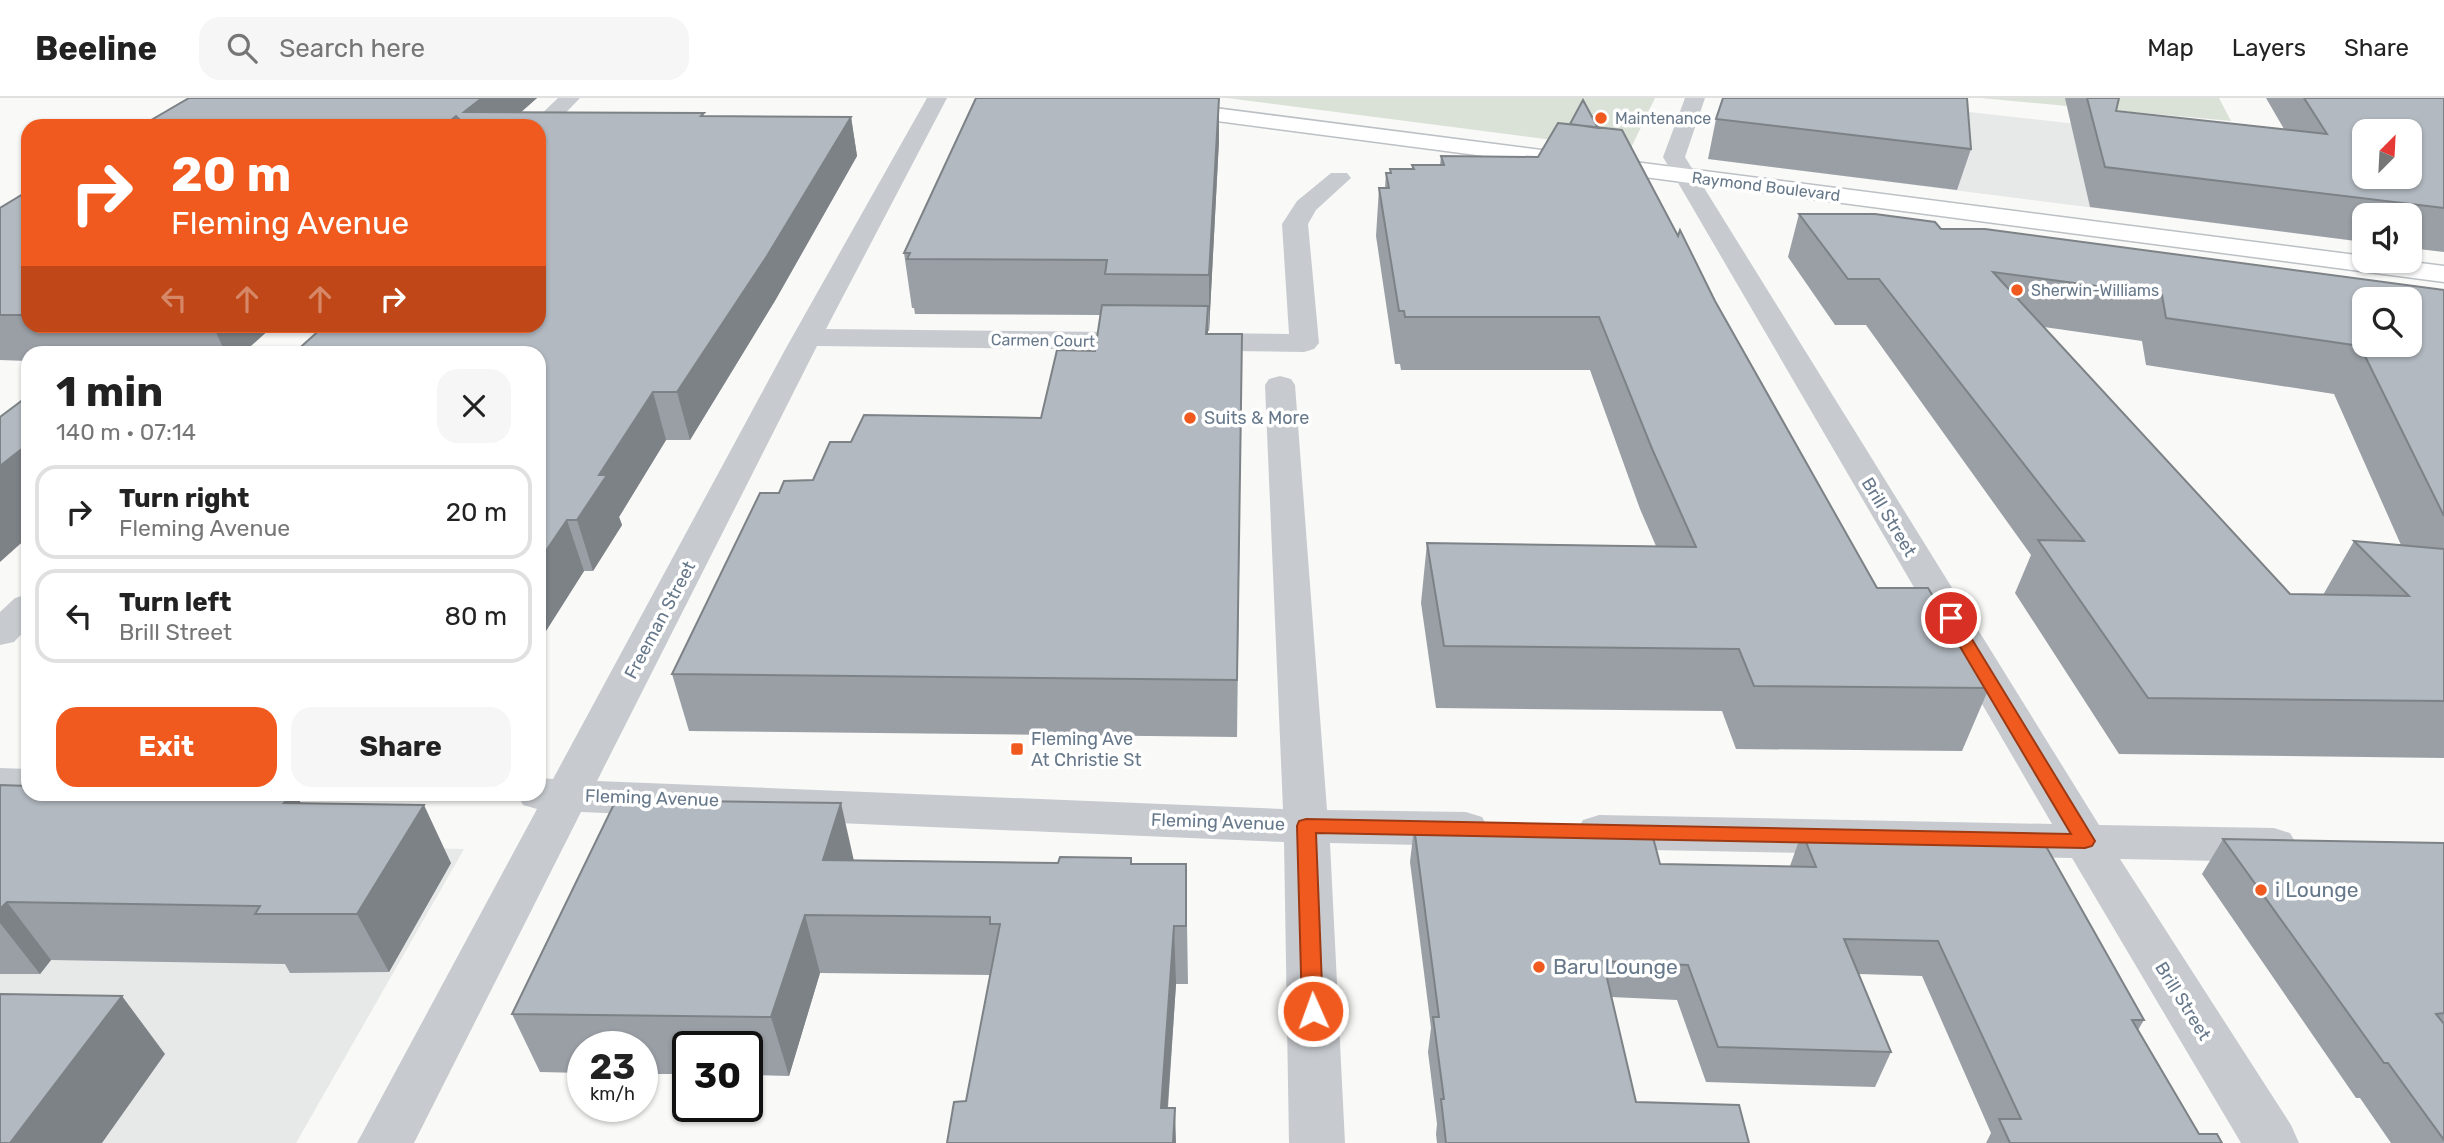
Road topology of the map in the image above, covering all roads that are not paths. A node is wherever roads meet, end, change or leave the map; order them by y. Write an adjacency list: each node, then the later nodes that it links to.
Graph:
1 (570, 98): 5 (street)
2 (937, 98): 9 (street, Freeman Street)
3 (1088, 98): 6 (main road, Raymond Boulevard)
4 (1695, 98): 6 (street, Brill Street)
5 (546, 120)
6 (1685, 176): 8 (main road, Raymond Boulevard); 19 (street, Brill Street)
7 (1339, 178): 9 (street, Carmen Court)
8 (2444, 274)
9 (807, 337): 15 (street, Freeman Street)
10 (1280, 385): 16 (street)
11 (21, 613): 12 (street)
12 (0, 633)
13 (0, 783): 14 (street)
14 (21, 784)
15 (554, 794): 16 (street, Fleming Avenue); 21 (street, Freeman Street)
16 (1306, 826): 17 (street, Fleming Avenue); 22 (street)
17 (1501, 830)
18 (1556, 831): 19 (street)
19 (2085, 841): 20 (street); 23 (street, Brill Street)
20 (2320, 846)
21 (386, 1143)
22 (1318, 1143)
23 (2271, 1143)

